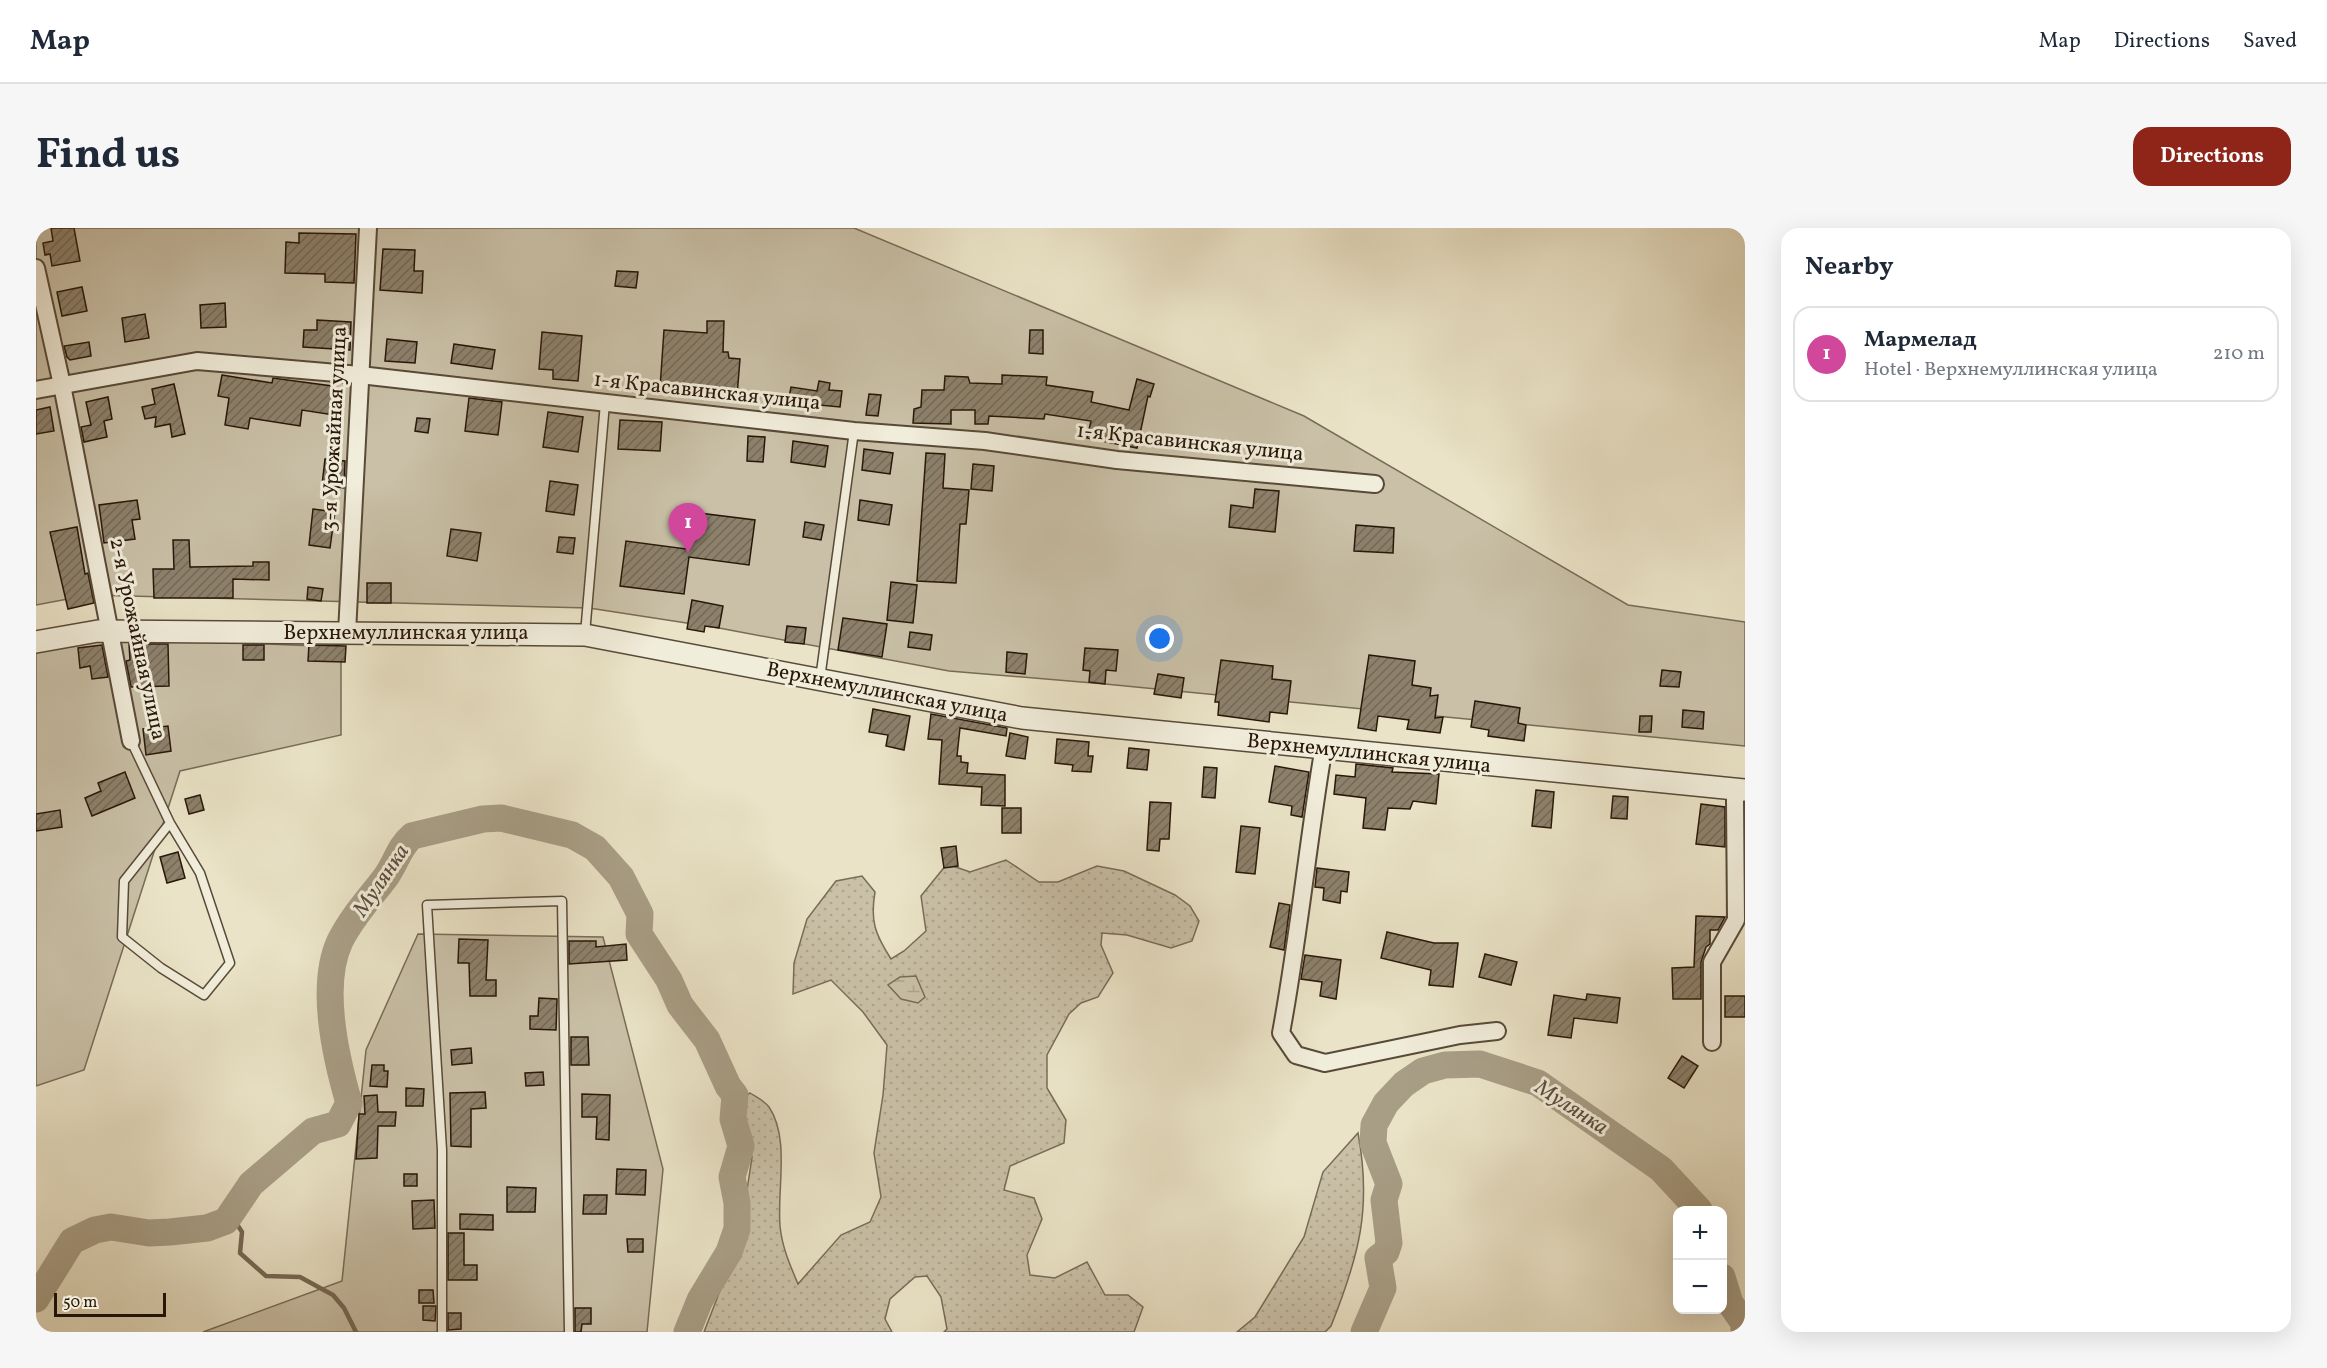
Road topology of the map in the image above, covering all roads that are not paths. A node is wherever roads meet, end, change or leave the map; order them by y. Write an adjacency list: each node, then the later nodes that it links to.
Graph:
1 (368, 228): 3 (street, 3-я Урожайная улица)
2 (36, 268): 4 (street, 2-я Урожайная улица)
3 (360, 375): 4 (street, 1-я Красавинская улица); 6 (street, 1-я Красавинская улица); 10 (street, 3-я Урожайная улица)
4 (62, 385): 5 (street, 1-я Красавинская улица); 9 (street, 2-я Урожайная улица)
5 (36, 390)
6 (605, 403): 7 (street, 1-я Красавинская улица); 11 (lane)
7 (854, 431): 8 (street, 1-я Красавинская улица); 13 (lane)
8 (1375, 484)
9 (112, 631): 10 (street, Верхнемуллинская улица); 12 (street, Верхнемуллинская улица); 14 (street, 2-я Урожайная улица)
10 (347, 633): 11 (street, Верхнемуллинская улица)
11 (585, 635): 13 (street, Верхнемуллинская улица)
12 (36, 642)
13 (820, 680): 15 (street, Верхнемуллинская улица)
14 (131, 741): 17 (lane, 2-я Урожайная улица)
15 (1327, 750): 16 (street, Верхнемуллинская улица); 18 (street)
16 (1742, 790): 19 (street)
17 (170, 823): 17 (lane, 2-я Урожайная улица)
18 (1497, 1031)
19 (1712, 1042)
20 (442, 1332): 21 (lane)
21 (569, 1332)

